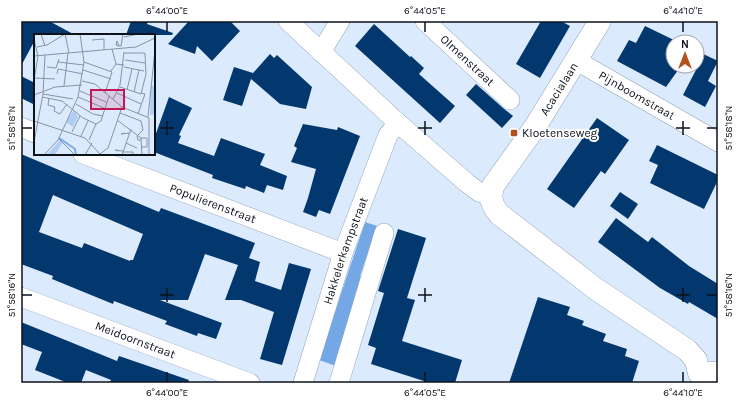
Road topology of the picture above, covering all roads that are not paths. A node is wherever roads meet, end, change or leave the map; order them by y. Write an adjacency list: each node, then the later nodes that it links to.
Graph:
1 (288, 21): 5 (street)
2 (340, 21): 5 (street)
3 (425, 21): 7 (street, Olmenstraat)
4 (600, 21): 6 (street, Acacialaan)
5 (321, 52): 8 (street)
6 (576, 62): 11 (street, Pijnboomstraat); 13 (street, Acacialaan)
7 (510, 100)
8 (398, 123): 13 (street); 15 (street, Hakkelerkampstraat)
9 (21, 126): 10 (street)
10 (34, 132)
11 (718, 142)
12 (86, 155): 15 (street, Populierenstraat)
13 (491, 196): 17 (street)
14 (384, 233): 20 (street)
15 (343, 253): 19 (street, Hakkelerkampstraat)
16 (21, 296): 18 (street, Meidoornstraat)
17 (704, 376)
18 (250, 383)
19 (302, 383)
20 (339, 383)

